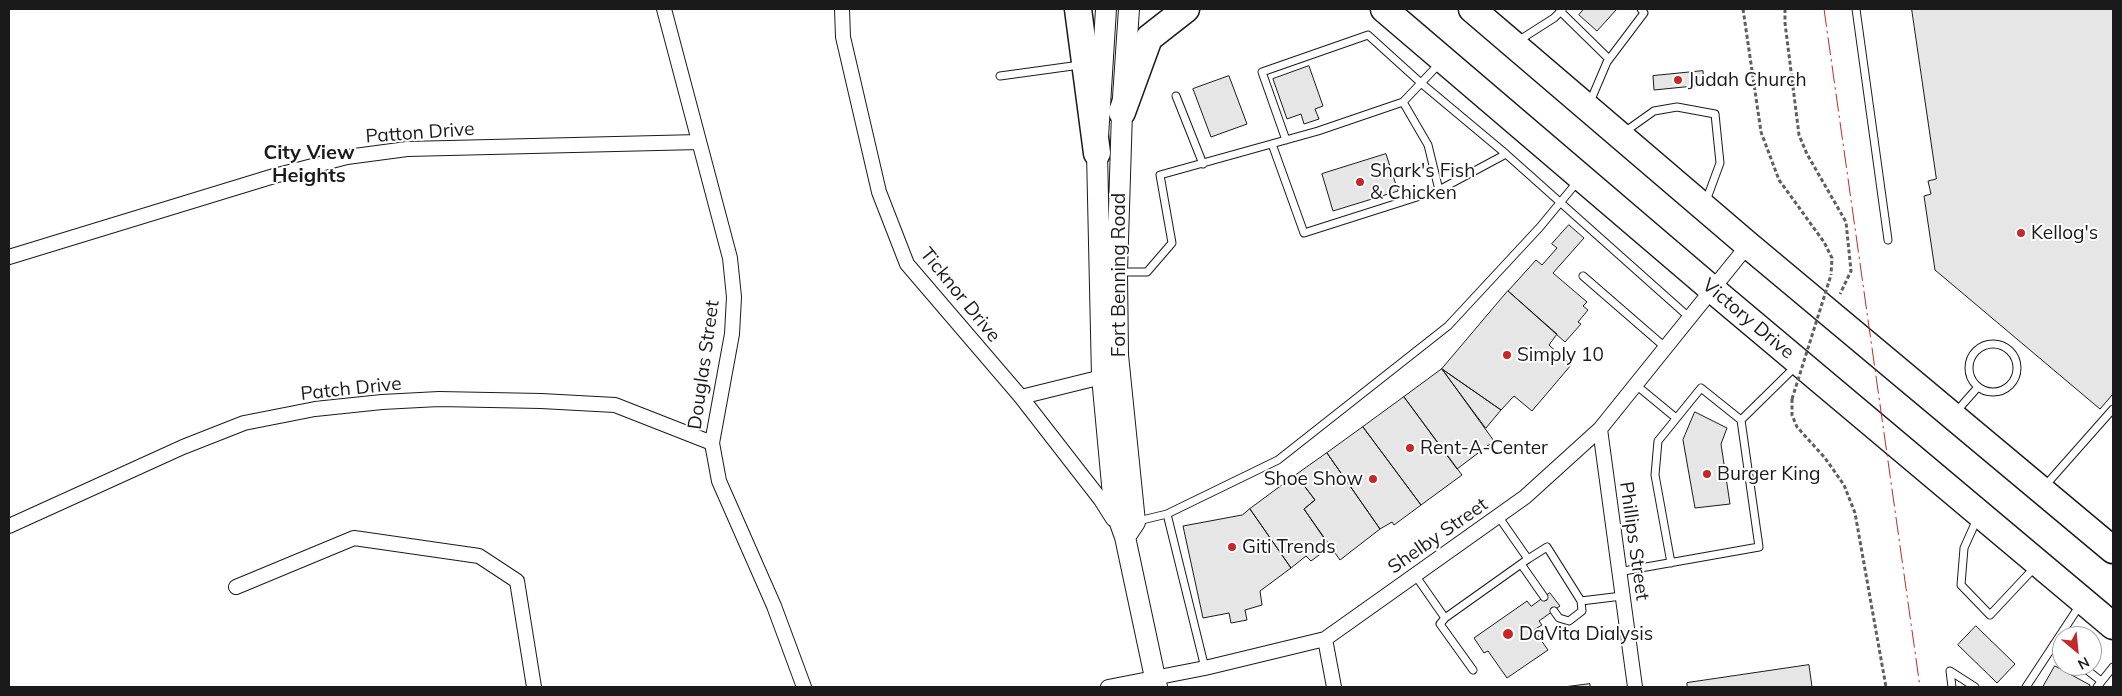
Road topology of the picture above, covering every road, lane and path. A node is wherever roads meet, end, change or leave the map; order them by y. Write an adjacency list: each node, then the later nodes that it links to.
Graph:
1 (664, 9): 26 (street, Douglas Street)
2 (842, 9): 48 (street, Ticknor Drive)
3 (1078, 9): 17 (highway)
4 (1106, 9): 28 (street, Fort Benning Road)
5 (1129, 9): 23 (street, Fort Benning Road)
6 (1186, 9): 23 (highway)
7 (1641, 9): 16 (lane)
8 (1743, 9): 89 (path, bridge)
9 (1785, 9): 40 (path)
10 (1856, 9): 35 (lane)
11 (1384, 10): 15 (highway, Victory Drive)
12 (1562, 10): 14 (lane); 16 (lane)
13 (1479, 11): 14 (highway)
14 (1514, 44): 22 (highway)
15 (1444, 59): 19 (lane); 31 (highway, Victory Drive)
16 (1609, 59): 22 (lane)
17 (1086, 64): 18 (lane); 28 (highway)
18 (1000, 76)
19 (1421, 83): 21 (lane); 25 (lane); 29 (lane)
20 (1176, 96): 30 (lane)
21 (1403, 102): 25 (lane); 32 (lane)
22 (1587, 107): 24 (highway)
23 (1122, 112): 38 (street, Fort Benning Road)
24 (1620, 135): 34 (highway); 34 (lane)
25 (1286, 140): 27 (lane)
26 (699, 142): 37 (street, Patton Drive); 54 (street, Douglas Street)
27 (1272, 144): 30 (lane); 32 (lane)
28 (1098, 153): 45 (street, Fort Benning Road)
29 (1506, 154): 32 (lane); 33 (lane)
30 (1202, 164): 38 (lane)
31 (1581, 177): 33 (lane); 41 (highway, Victory Drive)
32 (1439, 190)
33 (1560, 202): 42 (lane); 56 (lane)
34 (1704, 206): 36 (highway)
35 (1888, 240)
36 (1748, 244): 41 (street, Shelby Street); 50 (highway)
37 (9, 257)
38 (1117, 272): 45 (street, Fort Benning Road)
39 (1583, 276): 43 (lane)
40 (1826, 282)
41 (1713, 290): 42 (street, Shelby Street); 44 (highway, Victory Drive)
42 (1691, 318): 43 (street, Shelby Street)
43 (1666, 348): 46 (street, Shelby Street)
44 (1800, 362): 52 (lane); 57 (highway, Victory Drive)
45 (1111, 375): 48 (street); 60 (street, Fort Benning Road)
46 (1636, 385): 51 (lane); 53 (street, Shelby Street)
47 (1978, 387): 47 (lane); 50 (lane)
48 (1021, 397): 60 (street, Ticknor Drive)
49 (2113, 409): 55 (lane)
50 (1952, 415): 55 (highway)
51 (1676, 418): 52 (lane); 63 (lane)
52 (1741, 420): 63 (lane)
53 (1600, 429): 58 (street, Shelby Street); 66 (street, Phillips Street)
54 (712, 442): 59 (street, Patch Drive); 85 (street, Douglas Street)
55 (2042, 490): 61 (highway)
56 (1167, 514): 60 (lane); 80 (lane)
57 (1980, 514): 65 (highway, Victory Drive); 65 (lane)
58 (1498, 516): 62 (lane); 67 (street, Shelby Street)
59 (9, 526)
60 (1130, 529): 82 (street, Fort Benning Road)
61 (2113, 550)
62 (1528, 559): 64 (lane); 72 (lane)
63 (1671, 563): 66 (lane)
64 (1521, 564): 70 (lane); 74 (lane)
65 (2039, 564): 71 (highway, Victory Drive)
66 (1618, 572): 69 (street, Phillips Street)
67 (1415, 575): 74 (lane); 77 (street, Shelby Street)
68 (236, 586): 84 (street)
69 (1622, 596): 72 (lane); 88 (street, Phillips Street)
70 (1544, 597)
71 (2083, 600): 75 (lane); 76 (highway, Victory Drive)
72 (1581, 601): 73 (lane)
73 (1554, 611)
74 (1445, 618): 81 (lane)
75 (2066, 626)
76 (2113, 626)
77 (1325, 639): 80 (street, Shelby Street); 87 (street)
78 (2052, 647): 92 (lane)
79 (2113, 667): 83 (lane)
80 (1205, 668): 82 (street, Shelby Street)
81 (1472, 670)
82 (1155, 682): 86 (street, Shelby Street)
83 (2099, 684)
84 (534, 687)
85 (804, 687)
86 (1108, 687)
87 (1334, 687)
88 (1635, 687)
89 (1886, 687)
90 (1952, 687): 91 (lane)
91 (1974, 687)
92 (2026, 687)

